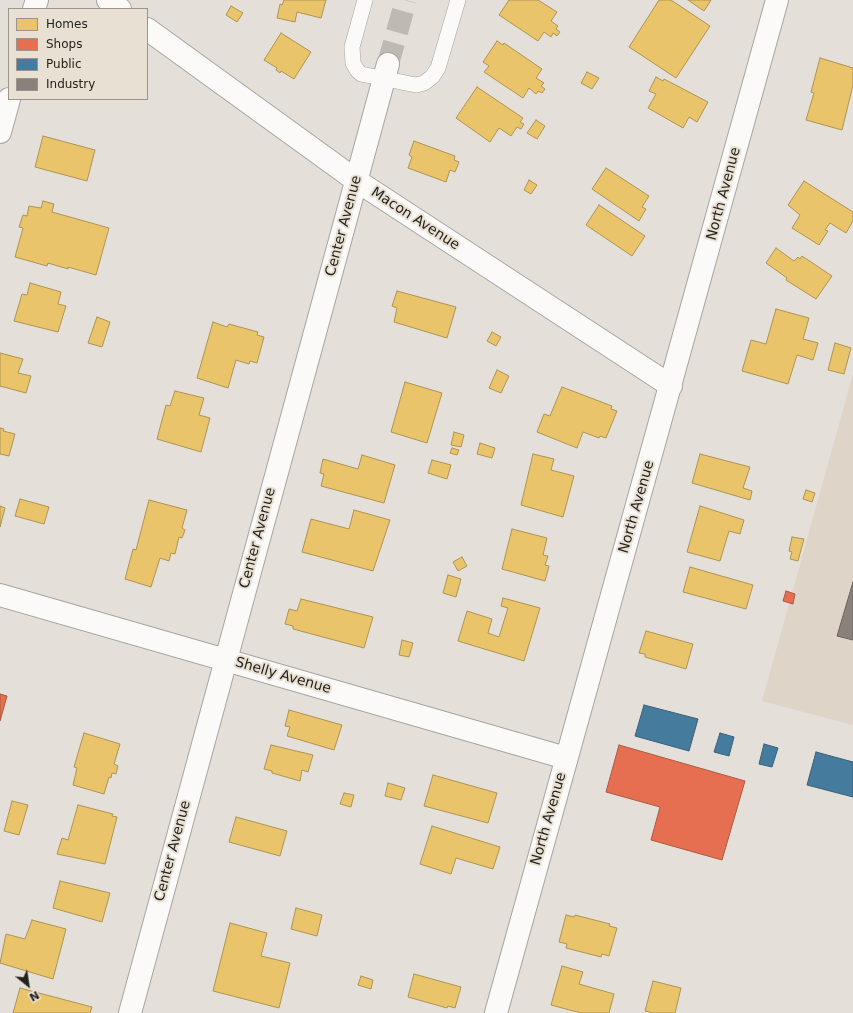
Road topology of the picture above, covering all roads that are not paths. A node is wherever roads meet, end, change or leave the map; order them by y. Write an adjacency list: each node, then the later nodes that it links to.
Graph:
1 (108, 0): 5 (street)
2 (366, 0): 7 (lane)
3 (458, 0): 7 (lane)
4 (777, 0): 11 (street, North Avenue)
5 (119, 8)
6 (148, 29): 10 (street, Macon Avenue)
7 (386, 72): 10 (street, Center Avenue)
8 (9, 100): 9 (street)
9 (0, 132)
10 (357, 181): 11 (street, Macon Avenue); 13 (street, Center Avenue)
11 (671, 386): 14 (street, North Avenue)
12 (0, 595): 13 (street, Shelly Avenue)
13 (225, 659): 14 (street, Shelly Avenue); 15 (street, Center Avenue)
14 (566, 758): 16 (street, North Avenue)
15 (130, 1013)
16 (496, 1013)

